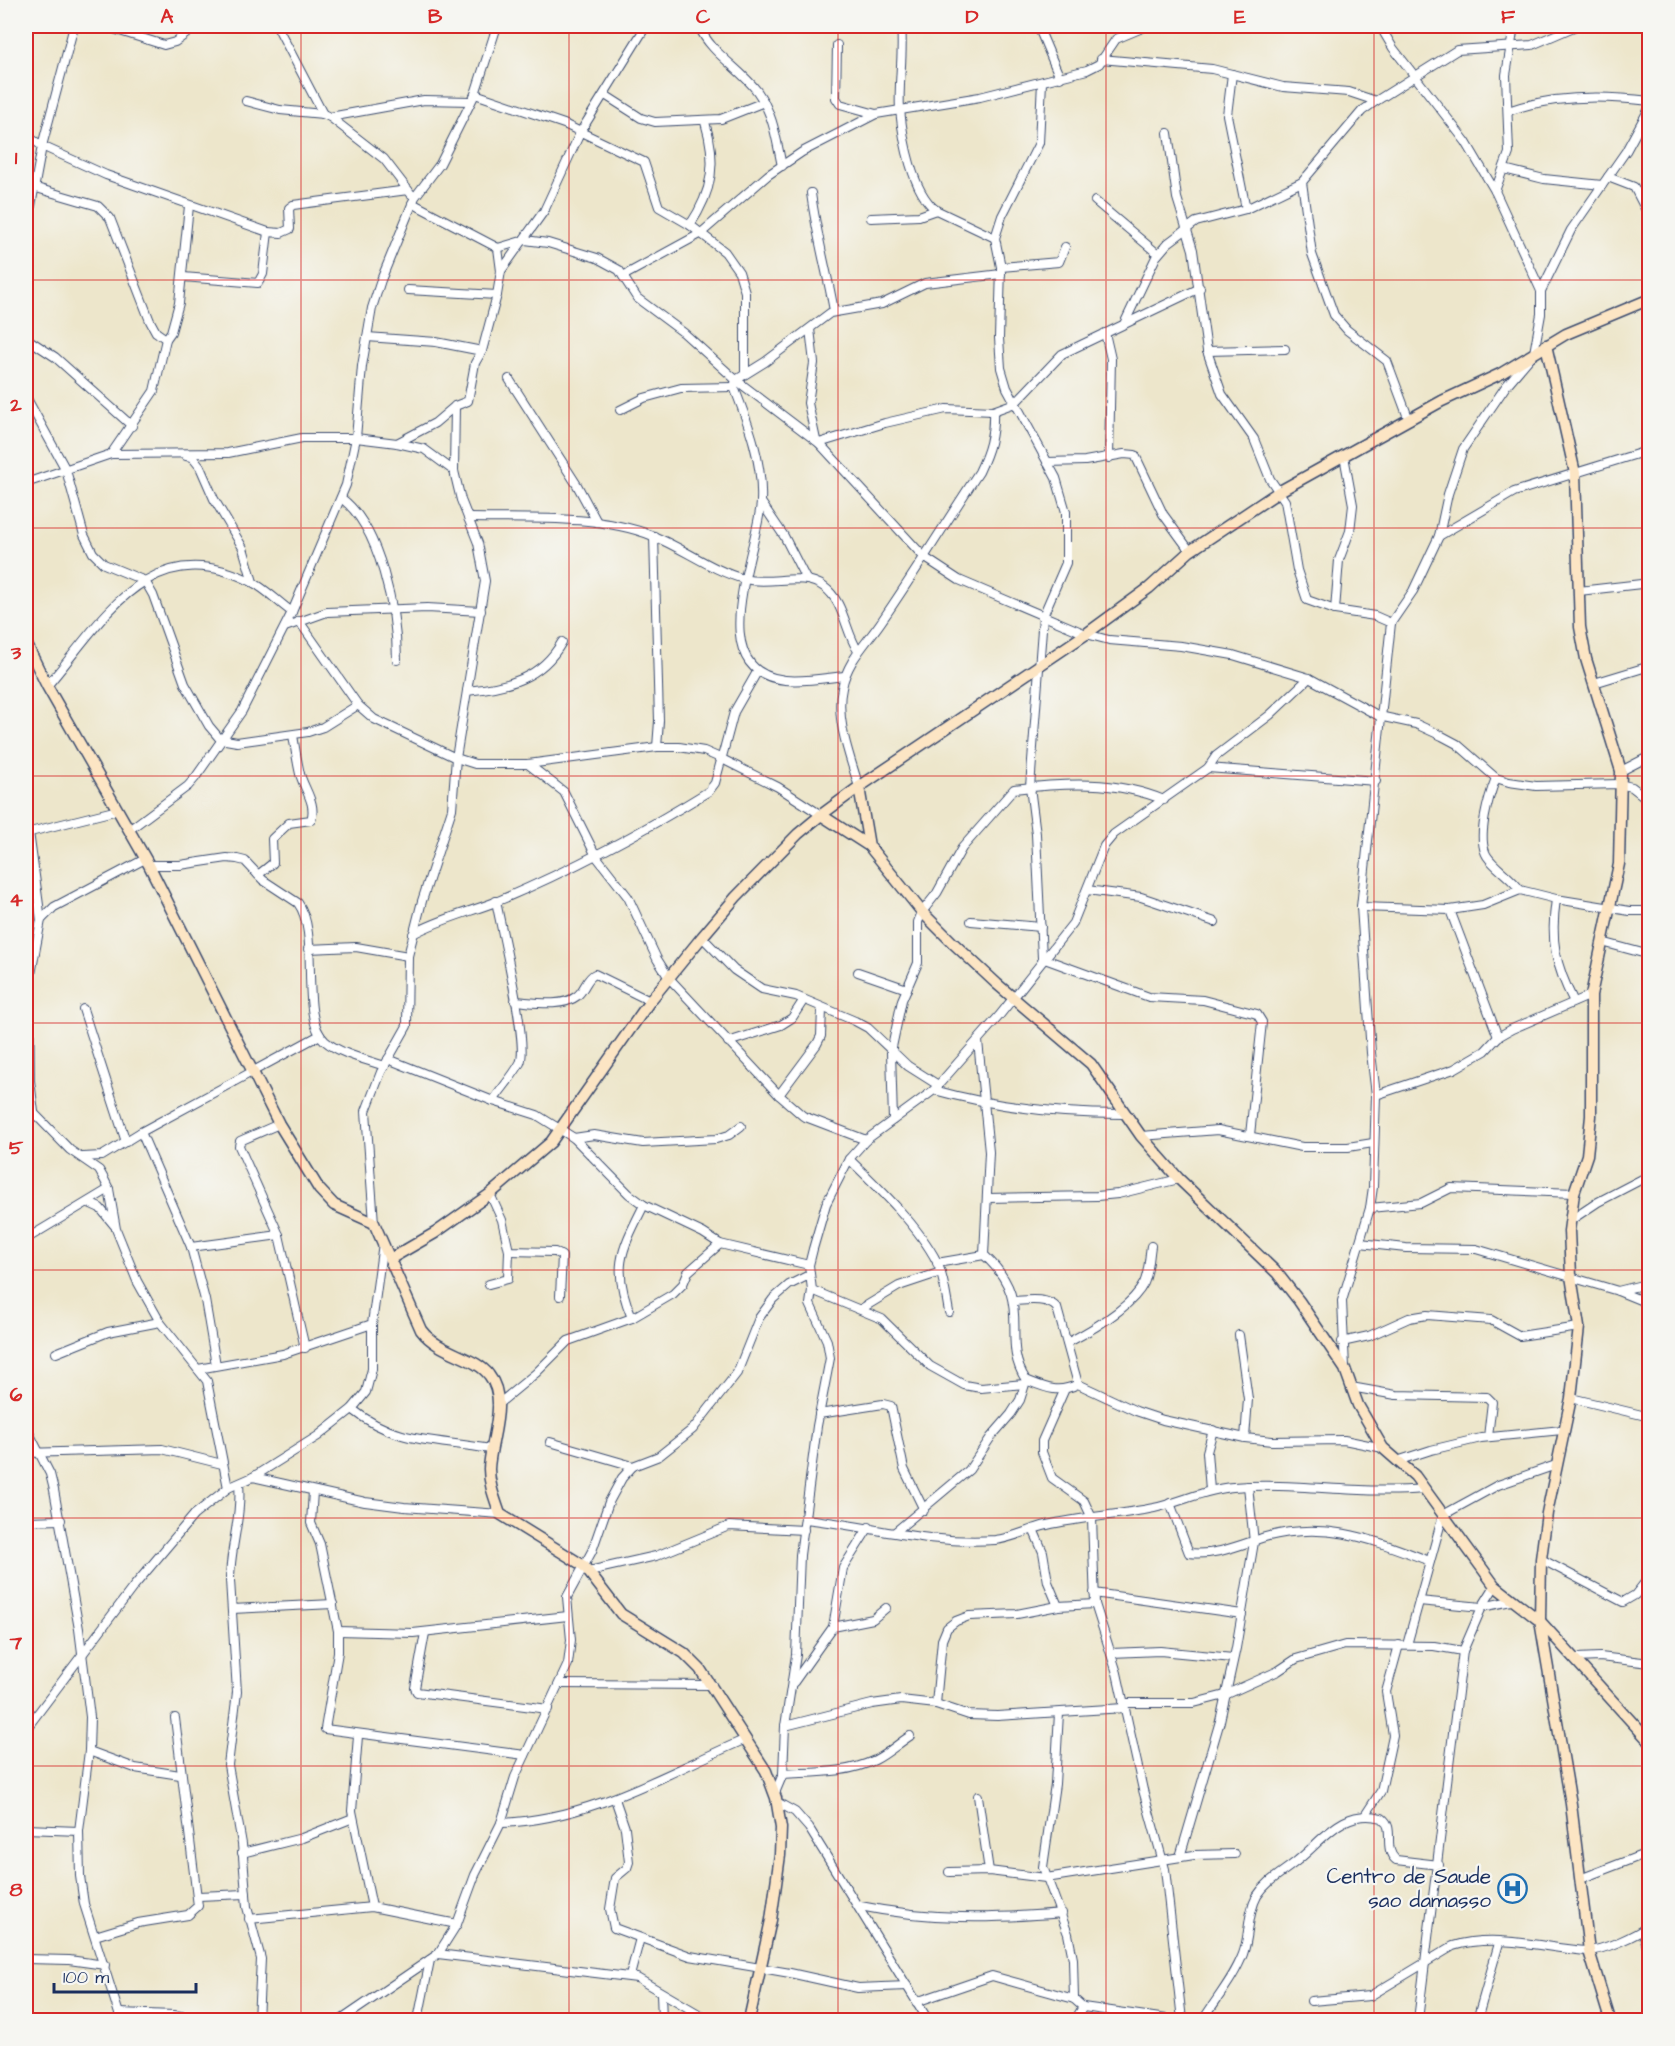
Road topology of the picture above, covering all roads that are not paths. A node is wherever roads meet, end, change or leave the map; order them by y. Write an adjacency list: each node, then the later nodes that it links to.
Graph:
1 (74, 26): 36 (street)
2 (104, 26): 3 (street)
3 (197, 26)
4 (277, 26): 31 (street)
5 (496, 26): 22 (street)
6 (646, 26): 21 (street)
7 (699, 26): 26 (street)
8 (901, 26): 28 (street)
9 (1038, 26): 18 (street)
10 (1147, 26): 16 (street)
11 (1380, 26): 19 (street)
12 (1514, 26): 15 (street)
13 (1575, 26): 15 (street)
14 (837, 45): 30 (street)
15 (1510, 48): 19 (street); 29 (street)
16 (1101, 59): 17 (street); 18 (street)
17 (1232, 74): 24 (street); 50 (street)
18 (1060, 78): 20 (street)
19 (1415, 78): 24 (street); 44 (street)
20 (1042, 82): 28 (street); 59 (street)
21 (605, 95): 32 (street); 33 (street)
22 (473, 98): 31 (street); 33 (street); 47 (street)
23 (246, 101): 31 (street)
24 (1377, 101): 40 (street)
25 (1650, 101): 29 (street)
26 (764, 102): 32 (street); 37 (street)
27 (1650, 107): 39 (street)
28 (900, 109): 30 (street); 51 (street)
29 (1508, 111): 38 (street)
30 (876, 114): 37 (street)
31 (326, 116): 43 (street)
32 (705, 122): 54 (street)
33 (581, 131): 54 (street); 60 (street)
34 (1168, 133): 55 (street)
35 (26, 135): 36 (street)
36 (42, 146): 42 (street); 49 (street)
37 (782, 166): 58 (street)
38 (1504, 169): 41 (street); 44 (street)
39 (1608, 177): 41 (street); 53 (street)
40 (1302, 182): 50 (street); 93 (street)
41 (1602, 185): 70 (street)
42 (33, 187): 46 (street); 79 (street)
43 (408, 190): 47 (street); 56 (street)
44 (1495, 191): 70 (street)
45 (811, 193): 73 (street)
46 (28, 199): 57 (street)
47 (413, 200): 62 (street); 77 (street)
48 (1095, 201): 63 (street)
49 (189, 206): 56 (street); 67 (street)
50 (1246, 209): 55 (street)
51 (936, 210): 52 (street); 59 (street)
52 (871, 218)
53 (1650, 218)
54 (690, 225): 58 (street)
55 (1187, 226): 63 (street); 68 (street)
56 (268, 232): 67 (street)
57 (26, 233)
58 (700, 234): 66 (street); 85 (street)
59 (995, 238): 65 (street)
60 (525, 240): 62 (street); 64 (street); 66 (street)
61 (1065, 247): 65 (street)
62 (498, 248): 64 (street)
63 (1158, 254): 74 (street)
64 (501, 271): 71 (street)
65 (1001, 271): 73 (street); 89 (street)
66 (622, 276): 87 (street)
67 (183, 277): 79 (street)
68 (1200, 288): 74 (street); 83 (street)
69 (408, 290): 71 (street)
70 (1541, 291): 84 (street)
71 (497, 295): 82 (street)
72 (1650, 299): 80 (street)
73 (834, 311): 75 (street)
74 (1125, 322): 76 (street)
75 (810, 329): 85 (street); 96 (street)
76 (1105, 333): 89 (street); 102 (street)
77 (368, 336): 82 (street); 95 (street)
78 (26, 338): 94 (street)
79 (166, 339): 94 (street)
80 (1546, 345): 84 (street); 106 (street)
81 (1285, 349): 83 (street)
82 (482, 351): 90 (street)
83 (1207, 351): 108 (street)
84 (1534, 353): 93 (street); 114 (street)
85 (746, 374): 87 (street)
86 (509, 379): 112 (street)
87 (735, 383): 91 (street); 96 (street); 110 (street)
88 (26, 397): 104 (street)
89 (1015, 404): 92 (street); 103 (street)
90 (454, 406): 97 (street); 105 (street)
91 (620, 410)
92 (993, 411): 96 (street); 116 (street)
93 (1409, 420): 101 (street)
94 (132, 426): 99 (street)
95 (356, 438): 97 (street); 100 (street); 109 (street)
96 (818, 441): 116 (street)
97 (397, 443): 105 (street)
98 (1650, 450): 106 (street)
99 (111, 454): 100 (street); 104 (street)
100 (181, 455): 120 (street)
101 (1344, 456): 108 (street); 124 (street)
102 (1109, 458): 103 (street); 115 (street)
103 (1047, 462): 127 (street)
104 (66, 470): 107 (street); 119 (street)
105 (454, 471): 111 (street)
106 (1575, 473): 114 (street); 122 (street)
107 (26, 483)
108 (1280, 492): 115 (street); 124 (street)
109 (341, 498): 123 (street); 126 (street)
110 (761, 502): 117 (street); 118 (street)
111 (468, 518): 112 (street); 125 (street)
112 (597, 522): 113 (street)
113 (654, 536): 117 (street); 148 (street)
114 (1439, 536): 129 (street)
115 (1190, 551): 131 (street)
116 (924, 557): 127 (street); 134 (street)
117 (746, 579): 118 (street); 138 (street)
118 (806, 579): 134 (street)
119 (145, 581): 120 (street); 142 (street); 147 (street)
120 (253, 582): 126 (street)
121 (1650, 583): 122 (street)
122 (1579, 591): 141 (street)
123 (394, 609): 125 (street); 128 (street); 135 (street)
124 (1335, 610): 129 (street)
125 (481, 611): 143 (street)
126 (292, 612): 130 (street)
127 (1043, 616): 131 (street); 137 (street)
128 (299, 621): 130 (street); 144 (street)
129 (1391, 622): 145 (street)
130 (285, 627): 147 (street)
131 (1086, 634): 137 (street); 140 (street)
132 (562, 642): 143 (street)
133 (26, 643): 142 (street)
134 (858, 651): 139 (street)
135 (397, 660)
136 (1650, 666): 141 (street)
137 (1039, 667): 158 (street); 159 (street)
138 (757, 672): 139 (street); 151 (street)
139 (845, 676): 158 (street)
140 (1309, 678): 145 (street); 153 (street)
141 (1594, 683): 154 (street)
142 (47, 686): 162 (street)
143 (467, 691): 150 (street)
144 (358, 705): 146 (street); 150 (street)
145 (1379, 716): 155 (street); 156 (street)
146 (293, 735): 147 (street); 169 (street)
147 (220, 739): 164 (street)
148 (657, 747): 151 (street); 152 (street)
149 (1650, 756): 154 (street)
150 (456, 758): 152 (street); 185 (street)
151 (720, 758): 163 (street); 167 (street)
152 (528, 764): 167 (street)
153 (1208, 768): 156 (street); 160 (street)
154 (1621, 771): 157 (street)
155 (1496, 778): 157 (street); 171 (street)
156 (1376, 781): 176 (street)
157 (1618, 784): 161 (street); 177 (street)
158 (859, 787): 163 (street); 166 (street)
159 (1030, 787): 160 (street); 180 (street); 184 (street)
160 (1164, 800): 170 (street)
161 (1650, 801)
162 (118, 810): 164 (street); 165 (street)
163 (821, 815): 166 (street); 186 (street)
164 (129, 830): 168 (street)
165 (27, 832): 172 (street)
166 (869, 846): 180 (street)
167 (596, 856): 175 (street); 193 (street)
168 (147, 862): 169 (street); 181 (street); 210 (street)
169 (258, 875): 188 (street)
170 (1087, 890): 183 (street); 191 (street)
171 (1520, 890): 174 (street); 178 (street)
172 (36, 892): 173 (street); 181 (street)
173 (26, 894)
174 (1556, 899): 177 (street); 201 (street)
175 (496, 902): 185 (street); 198 (street)
176 (1361, 907): 178 (street); 213 (street)
177 (1610, 907): 179 (street); 187 (street)
178 (1450, 910): 205 (street)
179 (1650, 911)
180 (922, 912): 195 (street); 197 (street)
181 (41, 920): 194 (street)
182 (971, 921): 184 (street)
183 (1215, 922)
184 (1041, 927): 191 (street)
185 (413, 934): 190 (street)
186 (702, 937): 193 (street); 200 (street)
187 (1602, 942): 189 (street); 196 (street)
188 (308, 949): 190 (street); 204 (street)
189 (1650, 955)
190 (408, 956): 209 (street)
191 (1042, 958): 197 (street); 224 (street)
192 (858, 972): 195 (street)
193 (669, 978): 199 (street); 207 (street)
194 (27, 987): 217 (street)
195 (908, 989): 208 (street)
196 (1591, 995): 201 (street); 237 (street)
197 (1013, 998): 206 (street); 218 (street)
198 (514, 1001): 199 (street); 214 (street)
199 (650, 1001): 222 (street)
200 (803, 1001): 203 (street); 207 (street)
201 (1574, 1002): 205 (street)
202 (83, 1009): 228 (street)
203 (822, 1009): 208 (street); 212 (street)
204 (320, 1035): 209 (street); 210 (street)
205 (1498, 1037): 213 (street)
206 (978, 1041): 211 (street); 215 (street)
207 (728, 1042): 212 (street)
208 (891, 1052): 211 (street); 219 (street)
209 (387, 1063): 214 (street); 244 (street)
210 (253, 1070): 220 (street); 223 (street)
211 (936, 1087): 215 (street); 219 (street)
212 (778, 1095): 227 (street)
213 (1376, 1095): 229 (street)
214 (493, 1101): 222 (street)
215 (984, 1101): 218 (street); 239 (street)
216 (26, 1105): 217 (street)
217 (34, 1112): 231 (street)
218 (1123, 1114): 225 (street)
219 (893, 1120): 227 (street)
220 (279, 1124): 244 (street); 246 (street)
221 (741, 1126): 226 (street)
222 (560, 1131): 226 (street); 238 (street)
223 (141, 1132): 228 (street); 252 (street)
224 (1250, 1135): 225 (street); 229 (street)
225 (1141, 1136): 235 (street)
226 (574, 1138): 241 (street)
227 (866, 1140): 232 (street)
228 (126, 1142): 230 (street)
229 (1373, 1143): 242 (street)
230 (102, 1156): 231 (street); 233 (street)
231 (83, 1157): 233 (street)
232 (849, 1159): 256 (street); 257 (street)
233 (99, 1170): 236 (street)
234 (1650, 1175): 243 (street)
235 (1179, 1179): 239 (street); 281 (street)
236 (109, 1189): 240 (street); 245 (street)
237 (1574, 1193): 242 (street); 243 (street)
238 (490, 1194): 253 (street); 255 (street)
239 (988, 1198): 254 (street)
240 (89, 1203): 245 (street); 247 (street)
241 (644, 1205): 250 (street); 270 (street)
242 (1371, 1208): 249 (street)
243 (1570, 1220): 260 (street)
244 (374, 1223): 248 (street)
245 (116, 1229): 271 (street)
246 (279, 1235): 252 (street); 277 (street)
247 (26, 1239)
248 (383, 1243): 255 (street); 272 (street)
249 (1359, 1243): 260 (street); 275 (street)
250 (720, 1244): 257 (street); 270 (street)
251 (1151, 1246): 276 (street)
252 (190, 1247): 279 (street)
253 (509, 1251): 262 (street); 265 (street)
254 (984, 1255): 256 (street); 266 (street)
255 (390, 1259): 287 (street)
256 (937, 1263): 258 (street)
257 (809, 1265): 259 (street)
258 (940, 1272): 268 (street); 269 (street)
259 (809, 1275): 263 (street); 304 (street)
260 (1571, 1276): 264 (street); 273 (street)
261 (1650, 1283): 264 (street)
262 (489, 1284)
263 (812, 1290): 268 (street); 289 (street)
264 (1618, 1291): 267 (street)
265 (560, 1296)
266 (1014, 1301): 276 (street); 282 (street)
267 (1650, 1304)
268 (861, 1309): 282 (street)
269 (950, 1312)
270 (632, 1318): 287 (street)
271 (160, 1322): 278 (street); 280 (street)
272 (372, 1324): 277 (street); 288 (street)
273 (1579, 1327): 275 (street); 286 (street)
274 (1239, 1335): 295 (street)
275 (1342, 1342): 281 (street)
276 (1067, 1343): 283 (street)
277 (305, 1348): 279 (street)
278 (56, 1353)
279 (216, 1365): 280 (street)
280 (198, 1369): 302 (street)
281 (1345, 1369): 284 (street)
282 (1025, 1382): 285 (street); 313 (street)
283 (1078, 1384): 285 (street); 292 (street)
284 (1351, 1387): 294 (street); 297 (street)
285 (1064, 1391): 316 (street)
286 (1570, 1398): 290 (street); 293 (street)
287 (497, 1405): 298 (street)
288 (352, 1409): 298 (street); 305 (street)
289 (819, 1414): 313 (street); 317 (street)
290 (1650, 1417)
291 (26, 1427): 300 (street)
292 (1213, 1430): 295 (street); 310 (street)
293 (1562, 1430): 294 (street); 303 (street)
294 (1488, 1437): 301 (street)
295 (1245, 1438): 297 (street)
296 (550, 1442): 304 (street)
297 (1383, 1448): 301 (street)
298 (490, 1449): 314 (street)
299 (26, 1453): 300 (street)
300 (40, 1454): 302 (street); 318 (street)
301 (1400, 1460): 309 (street)
302 (222, 1464): 308 (street)
303 (1556, 1465): 315 (street); 325 (street)
304 (633, 1466): 327 (street)
305 (253, 1477): 306 (street); 311 (street)
306 (239, 1484): 308 (street); 338 (street)
307 (1248, 1486): 309 (street); 310 (street); 324 (street)
308 (228, 1488): 348 (street)
309 (1423, 1489): 315 (street)
310 (1210, 1490): 312 (street)
311 (313, 1491): 314 (street); 333 (street)
312 (1170, 1503): 316 (street); 324 (street)
313 (924, 1510): 323 (street)
314 (500, 1514): 327 (street)
315 (1443, 1515): 326 (street); 329 (street)
316 (1092, 1518): 321 (street); 330 (street)
317 (806, 1519): 320 (street); 322 (street)
318 (61, 1520): 319 (street); 348 (street)
319 (26, 1521)
320 (869, 1527): 323 (street); 342 (street)
321 (1033, 1529): 323 (street); 335 (street)
322 (804, 1530): 327 (street); 352 (street)
323 (895, 1532)
324 (1254, 1542): 326 (street); 339 (street)
325 (1541, 1559): 328 (street); 341 (street)
326 (1430, 1562): 331 (street)
327 (587, 1568): 340 (street); 354 (street)
328 (1650, 1576)
329 (1496, 1586): 332 (street); 336 (street)
330 (1094, 1593): 334 (street); 339 (street)
331 (1419, 1601): 336 (street); 345 (street)
332 (1511, 1601): 336 (street); 341 (street)
333 (333, 1604): 338 (street); 343 (street)
334 (1095, 1604): 335 (street); 347 (street)
335 (1058, 1606): 356 (street)
336 (1482, 1607): 346 (street)
337 (885, 1608): 342 (street)
338 (232, 1609): 380 (street)
339 (1242, 1614): 349 (street)
340 (568, 1616): 344 (street); 353 (street)
341 (1540, 1621): 350 (street); 388 (street)
342 (833, 1628): 352 (street)
343 (338, 1631): 344 (street); 363 (street)
344 (425, 1632): 358 (street)
345 (1403, 1645): 346 (street); 355 (street); 374 (street)
346 (1463, 1651): 384 (street)
347 (1111, 1653): 349 (street); 357 (street)
348 (83, 1656): 362 (street); 367 (street)
349 (1233, 1658): 355 (street)
350 (1576, 1658): 351 (street); 366 (street)
351 (1650, 1663)
352 (794, 1683): 361 (street)
353 (560, 1684): 354 (street); 358 (street)
354 (712, 1685): 365 (street)
355 (1226, 1695): 357 (street); 382 (street)
356 (936, 1704): 359 (street); 361 (street)
357 (1123, 1706): 359 (street); 383 (street)
358 (548, 1709): 368 (street)
359 (1059, 1713): 387 (street)
360 (176, 1718): 370 (street)
361 (785, 1726): 369 (street)
362 (26, 1729)
363 (358, 1736): 368 (street); 375 (street)
364 (910, 1736): 369 (street)
365 (746, 1739): 372 (street); 373 (street)
366 (1650, 1742)
367 (89, 1751): 370 (street); 378 (street)
368 (525, 1755): 376 (street)
369 (783, 1774): 372 (street)
370 (180, 1775): 390 (street)
371 (978, 1796): 385 (street)
372 (776, 1798): 392 (street); 407 (street)
373 (615, 1799): 376 (street); 398 (street)
374 (1366, 1814): 384 (street); 427 (street)
375 (353, 1818): 380 (street); 391 (street)
376 (501, 1823): 395 (street)
377 (26, 1829): 378 (street)
378 (79, 1831): 397 (street)
379 (1650, 1852): 388 (street)
380 (242, 1853): 389 (street)
381 (1235, 1854): 382 (street)
382 (1180, 1857): 383 (street)
383 (1162, 1859): 387 (street); 426 (street)
384 (1439, 1865): 405 (street)
385 (989, 1871): 386 (street); 387 (street)
386 (949, 1872)
387 (1046, 1878): 393 (street)
388 (1580, 1879): 400 (street)
389 (246, 1894): 390 (street); 394 (street)
390 (198, 1896): 397 (street)
391 (372, 1906): 394 (street); 395 (street)
392 (860, 1906): 393 (street); 409 (street)
393 (1062, 1913): 411 (street)
394 (249, 1918): 417 (street)
395 (457, 1924): 401 (street)
396 (1646, 1928): 400 (street); 404 (street)
397 (95, 1936): 406 (street)
398 (640, 1938): 407 (street); 408 (street)
399 (1499, 1943): 400 (street); 405 (street); 429 (street)
400 (1589, 1951): 430 (street)
401 (438, 1954): 403 (street); 408 (street)
402 (26, 1959): 406 (street)
403 (430, 1960): 418 (street); 419 (street)
404 (1650, 1960)
405 (1425, 1963): 412 (street); 428 (street)
406 (105, 1965): 415 (street)
407 (762, 1968): 409 (street); 422 (street)
408 (630, 1976): 410 (street)
409 (907, 1986): 413 (street)
410 (661, 1993): 420 (street); 421 (street)
411 (1074, 1999): 413 (street); 414 (street)
412 (1311, 2001)
413 (916, 2002): 423 (street)
414 (1083, 2007): 424 (street); 425 (street)
415 (120, 2017): 416 (street)
416 (208, 2020)
417 (258, 2020)
418 (341, 2020)
419 (418, 2020)
420 (662, 2020)
421 (709, 2020)
422 (749, 2020)
423 (928, 2020)
424 (1076, 2020)
425 (1174, 2020)
426 (1182, 2020)
427 (1203, 2020)
428 (1418, 2020)
429 (1477, 2020)
430 (1610, 2020)

